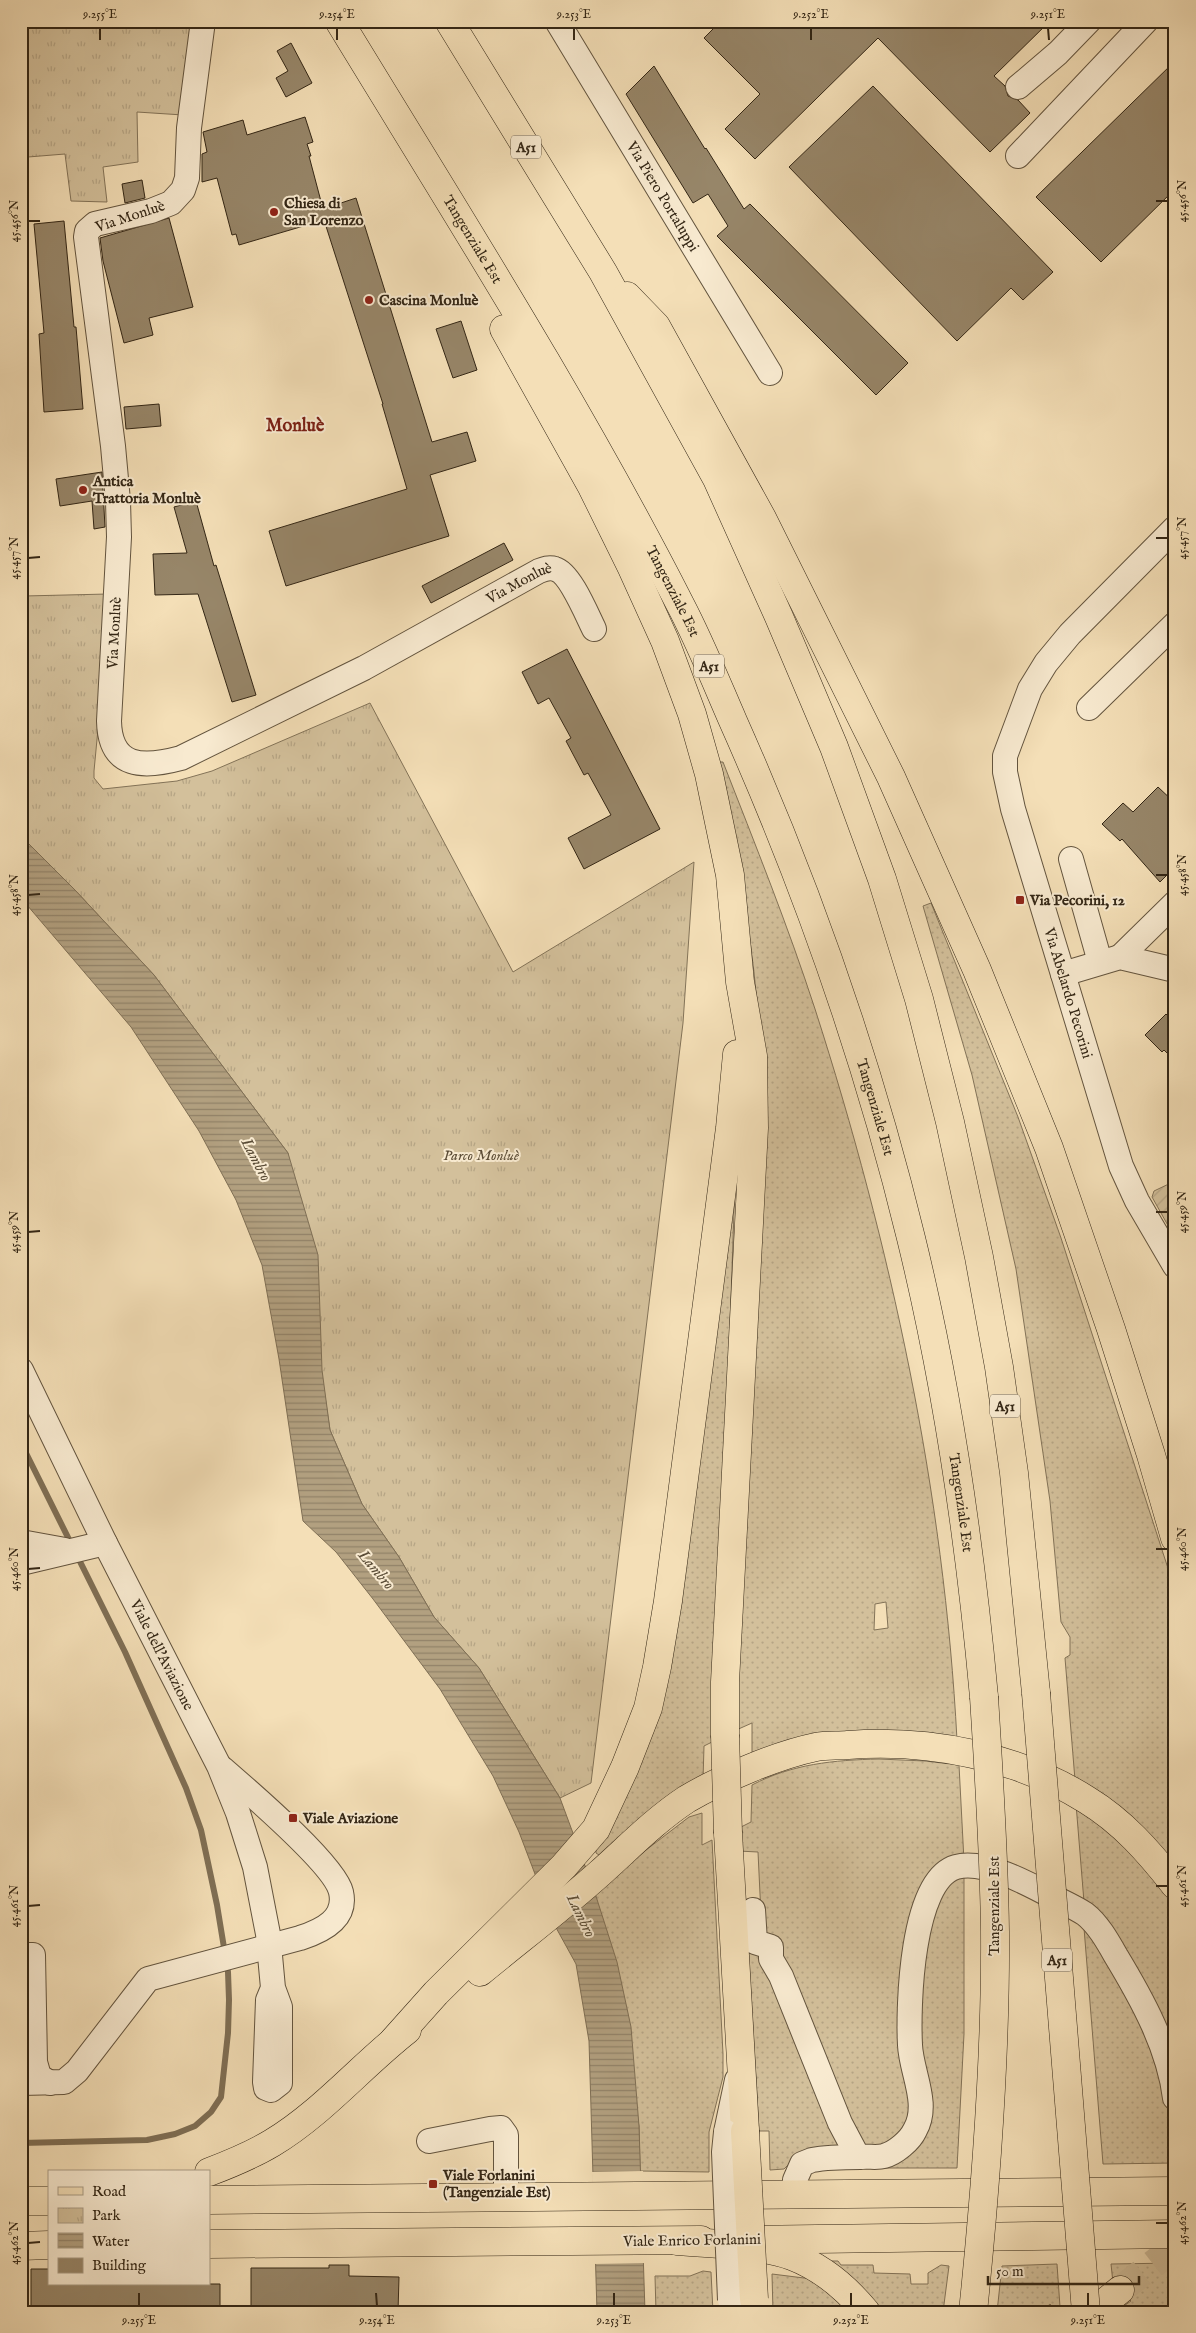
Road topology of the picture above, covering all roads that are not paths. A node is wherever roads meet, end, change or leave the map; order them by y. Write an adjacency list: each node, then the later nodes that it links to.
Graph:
1 (203, 21): 14 (street, Via Monluè)
2 (339, 21): 9 (main road, Tangenziale Est / A51)
3 (449, 21): 10 (main road, A51)
4 (557, 21): 11 (street, Via Piero Portaluppi)
5 (1089, 21): 7 (street)
6 (1146, 21): 8 (street)
7 (1018, 87)
8 (1018, 156)
9 (466, 229): 21 (main road); 57 (main road, Tangenziale Est / A51, bridge)
10 (603, 272): 24 (main road); 58 (main road, A51, bridge)
11 (770, 372)
12 (1175, 528): 20 (street, Via Abelardo Pecorini)
13 (1175, 624): 15 (street)
14 (594, 629)
15 (1089, 708)
16 (1071, 859): 18 (street)
17 (1175, 903): 18 (street)
18 (1110, 960): 19 (street); 20 (street)
19 (1171, 968)
20 (1063, 974): 22 (street, Via Abelardo Pecorini)
21 (740, 982): 33 (main road); 55 (main road, bridge)
22 (1175, 1266)
23 (21, 1370): 28 (street, Viale dell'Aviazione)
24 (1151, 1455): 25 (main road); 26 (main road)
25 (1175, 1511)
26 (1175, 1538)
27 (21, 1542): 28 (street)
28 (90, 1547): 29 (street); 30 (street, Viale dell'Aviazione)
29 (21, 1562)
30 (220, 1766): 34 (street, Viale dell'Aviazione); 34 (street, Viale dell'Aviazione)
31 (1175, 1885): 33 (main road)
32 (753, 1910): 41 (street)
33 (536, 1911): 42 (main road)
34 (270, 1947): 36 (street, Viale dell'Aviazione); 38 (street)
35 (21, 1956): 38 (street)
36 (273, 1988)
37 (21, 2083): 38 (street)
38 (50, 2083)
39 (1175, 2098): 41 (street)
40 (429, 2141): 45 (street)
41 (858, 2157): 43 (street)
42 (210, 2172)
43 (795, 2180)
44 (1175, 2191): 45 (main road)
45 (506, 2198): 46 (main road)
46 (210, 2200)
47 (48, 2201): 48 (main road)
48 (21, 2202)
49 (1175, 2234): 50 (main road, Viale Enrico Forlanini)
50 (677, 2241): 51 (main road, Viale Enrico Forlanini); 56 (main road)
51 (210, 2244)
52 (48, 2245): 53 (main road)
53 (21, 2246)
54 (1120, 2290): 59 (main road)
55 (743, 2306)
56 (866, 2312)
57 (973, 2312)
58 (1086, 2312)
59 (1093, 2312)

